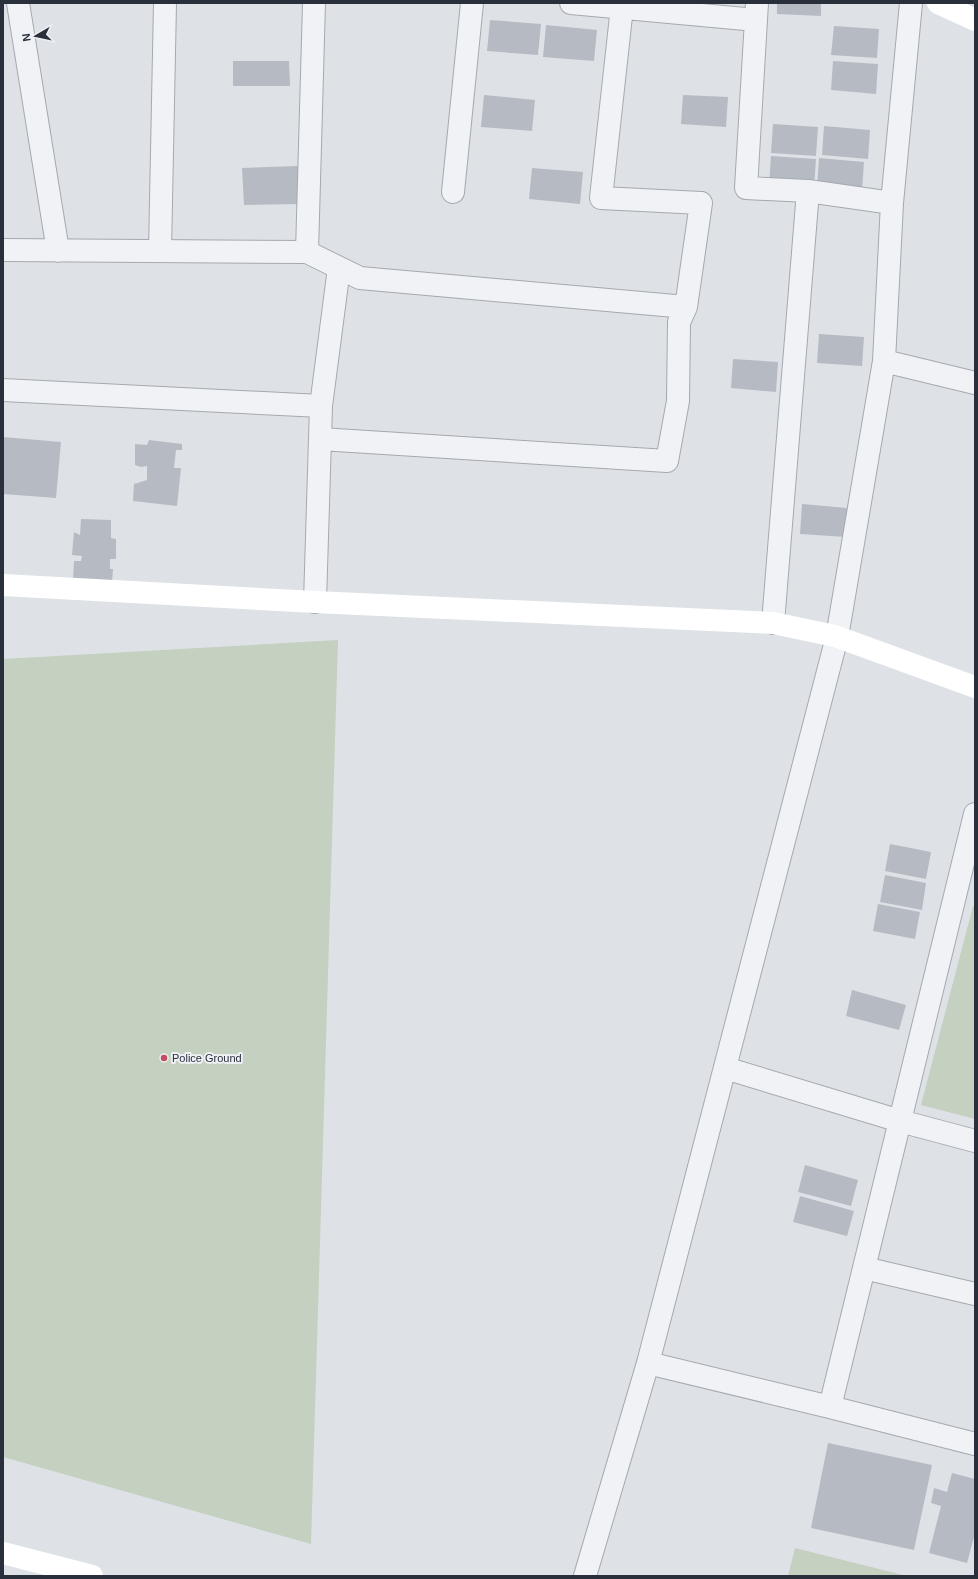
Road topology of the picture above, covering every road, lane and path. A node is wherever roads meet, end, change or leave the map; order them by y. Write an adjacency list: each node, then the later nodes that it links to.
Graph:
1 (18, 3): 15 (street)
2 (165, 3): 16 (street)
3 (314, 3): 17 (street)
4 (472, 3): 12 (street)
5 (571, 3): 8 (street)
6 (911, 3): 13 (street)
7 (938, 3): 10 (street)
8 (622, 7): 9 (street); 19 (street)
9 (756, 11): 11 (street)
10 (975, 20)
11 (808, 191): 13 (street); 27 (street)
12 (453, 192)
13 (892, 203): 20 (street)
14 (3, 250): 15 (street)
15 (58, 251): 16 (street)
16 (160, 251): 17 (street)
17 (307, 252): 18 (street)
18 (339, 268): 19 (street); 23 (street)
19 (686, 307): 24 (street)
20 (884, 361): 21 (street); 28 (street)
21 (975, 383)
22 (3, 390): 23 (street)
23 (321, 406): 24 (street)
24 (320, 439): 26 (street)
25 (3, 585): 26 (street)
26 (315, 602): 27 (street)
27 (773, 623): 28 (street)
28 (837, 637): 29 (street); 32 (street)
29 (975, 687)
30 (975, 814): 31 (street)
31 (966, 891): 33 (street)
32 (725, 1068): 33 (street); 37 (street)
33 (900, 1121): 34 (street); 35 (street)
34 (975, 1141)
35 (864, 1268): 36 (street); 38 (street)
36 (975, 1294)
37 (648, 1363): 38 (street); 42 (street)
38 (830, 1407): 39 (street)
39 (975, 1444)
40 (3, 1553): 41 (street)
41 (92, 1576)
42 (585, 1576)

